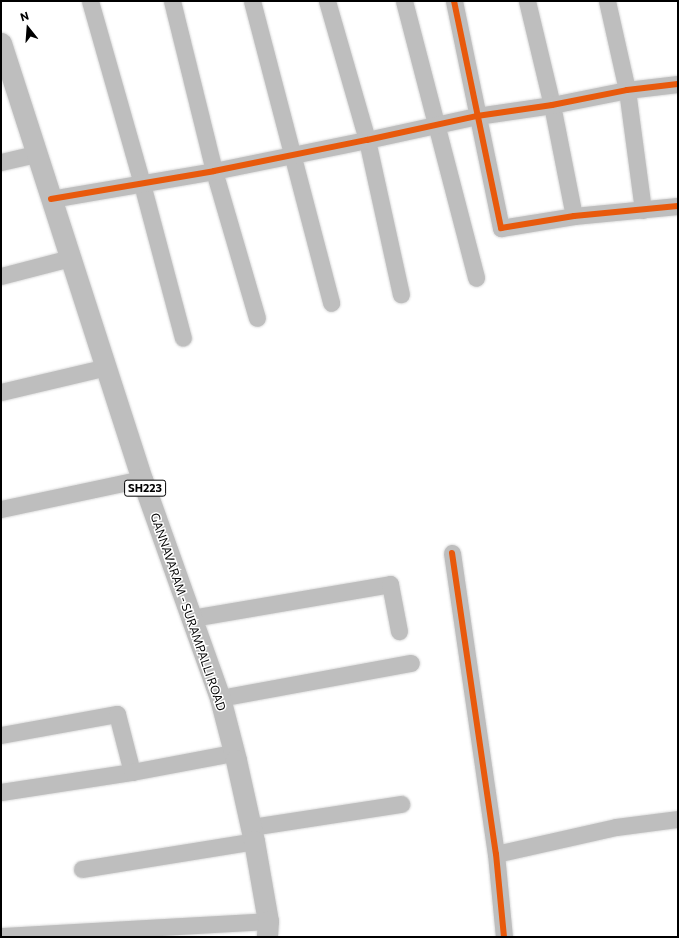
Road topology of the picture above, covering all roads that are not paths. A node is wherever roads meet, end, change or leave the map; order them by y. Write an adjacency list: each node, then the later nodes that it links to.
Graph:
1 (90, 1): 20 (street)
2 (172, 1): 19 (street)
3 (252, 1): 17 (street)
4 (327, 1): 15 (street)
5 (404, 1): 14 (street)
6 (454, 1): 13 (street)
7 (527, 1): 12 (street)
8 (607, 1): 11 (street)
9 (1, 44): 16 (main road, GANNAVARAM - SURAMPALLI ROAD / SH223)
10 (678, 84): 11 (street)
11 (627, 90): 12 (street); 23 (street)
12 (552, 105): 13 (street); 24 (street)
13 (477, 116): 14 (street); 24 (street)
14 (436, 126): 15 (street); 27 (street)
15 (367, 140): 17 (street); 28 (street)
16 (36, 154): 18 (street); 21 (main road, GANNAVARAM - SURAMPALLI ROAD / SH223)
17 (291, 154): 19 (street); 29 (street)
18 (1, 162)
19 (214, 171): 20 (street); 30 (street)
20 (142, 184): 21 (street); 31 (street)
21 (51, 199): 25 (main road, GANNAVARAM - SURAMPALLI ROAD / SH223)
22 (678, 206): 23 (street)
23 (643, 210): 24 (street)
24 (574, 216)
25 (70, 258): 26 (street); 32 (main road, GANNAVARAM - SURAMPALLI ROAD / SH223)
26 (1, 276)
27 (476, 278)
28 (401, 294)
29 (331, 303)
30 (257, 318)
31 (183, 338)
32 (107, 367): 33 (street); 34 (main road, GANNAVARAM - SURAMPALLI ROAD / SH223)
33 (1, 392)
34 (142, 479): 35 (street); 37 (main road, GANNAVARAM - SURAMPALLI ROAD / SH223)
35 (1, 509)
36 (452, 553): 48 (street)
37 (192, 618): 38 (street); 40 (main road, GANNAVARAM - SURAMPALLI ROAD / SH223)
38 (399, 630)
39 (411, 663): 40 (street)
40 (220, 698): 42 (main road, GANNAVARAM - SURAMPALLI ROAD / SH223)
41 (1, 735): 43 (street)
42 (233, 753): 43 (street); 47 (main road, GANNAVARAM - SURAMPALLI ROAD / SH223)
43 (132, 772): 44 (street)
44 (1, 792)
45 (401, 804): 47 (street)
46 (678, 819): 48 (street)
47 (252, 834): 49 (street); 50 (main road, GANNAVARAM - SURAMPALLI ROAD / SH223)
48 (496, 854): 52 (street)
49 (82, 869)
50 (268, 933): 51 (street)
51 (10, 936)
52 (504, 937)

